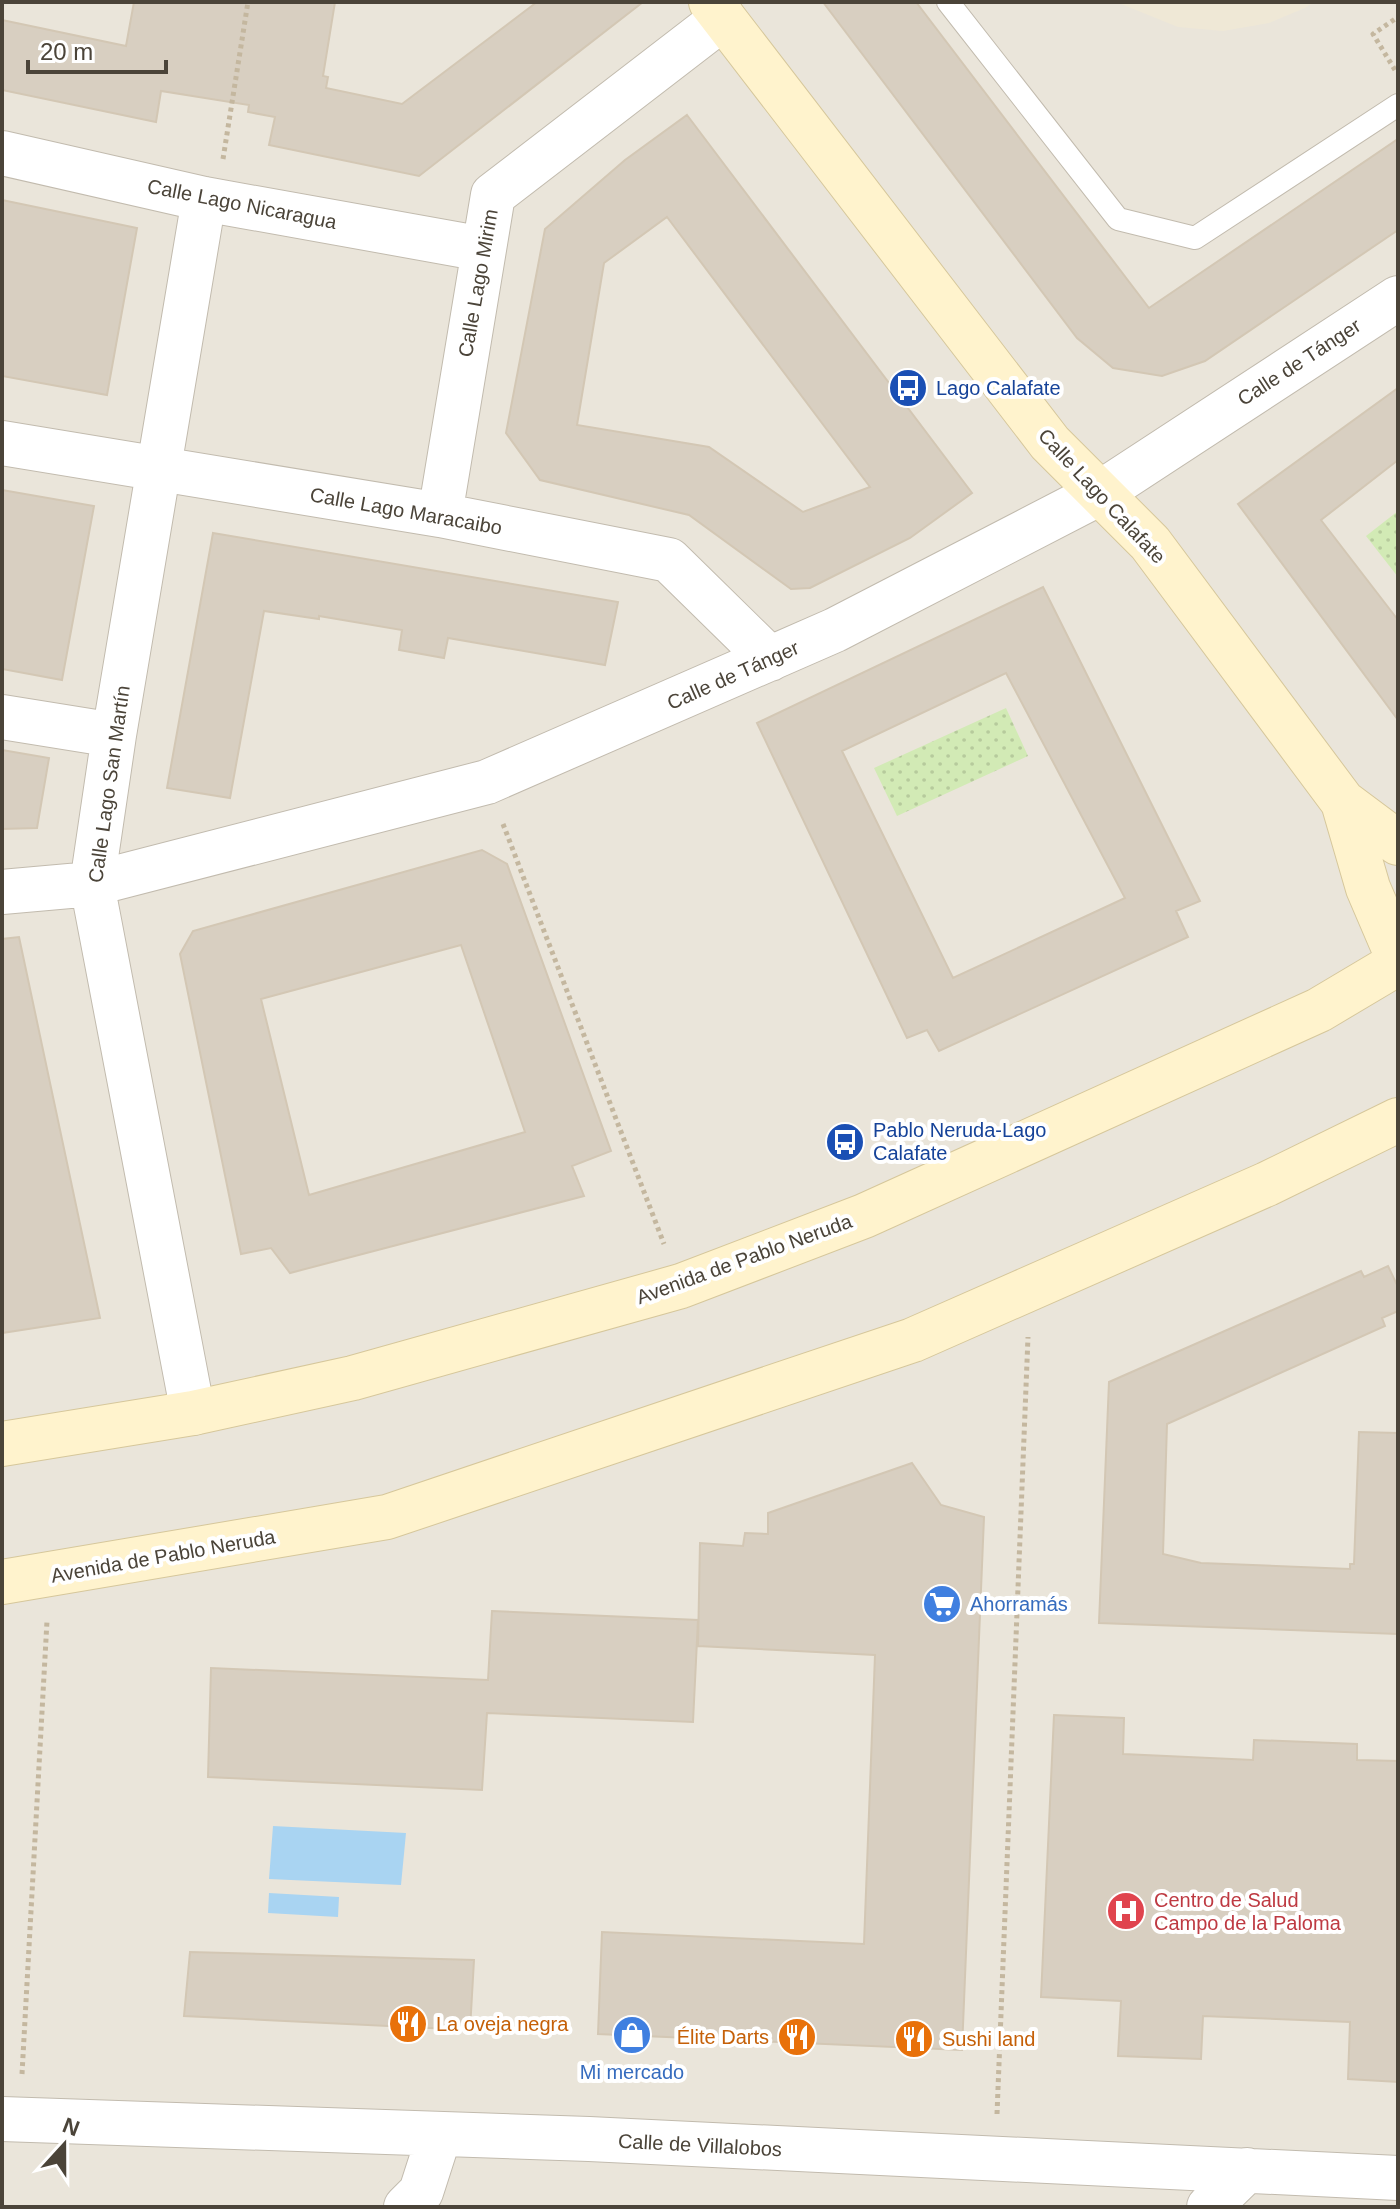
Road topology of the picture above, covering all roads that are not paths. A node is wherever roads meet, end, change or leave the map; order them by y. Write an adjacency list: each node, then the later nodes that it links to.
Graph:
1 (948, 2): 3 (lane)
2 (726, 7): 6 (street, Calle Lago Mirim); 10 (main road, Calle Lago Calafate)
3 (1398, 105)
4 (2, 153): 5 (street, Calle Lago Nicaragua)
5 (210, 200): 6 (street, Calle Lago Nicaragua); 9 (street, Calle Lago San Martín)
6 (483, 249): 11 (street, Calle Lago Mirim)
7 (1398, 298): 10 (street, Calle de Tánger)
8 (2, 443): 9 (street, Calle Lago Maracaibo)
9 (159, 468): 11 (street, Calle Lago Maracaibo); 14 (street, Calle Lago San Martín)
10 (1100, 493): 12 (street, Calle de Tánger); 15 (main road, Calle Lago Calafate)
11 (440, 515): 12 (street, Calle Lago Maracaibo)
12 (770, 659): 17 (street, Calle de Tánger)
13 (2, 717): 14 (street)
14 (114, 735): 17 (street, Calle Lago San Martín)
15 (1343, 802): 16 (main road, Calle Lago Calafate); 19 (main road, Calle Lago Calafate)
16 (1398, 843)
17 (92, 884): 18 (street, Calle de Tánger); 21 (street, Calle Lago San Martín)
18 (2, 892)
19 (1398, 960): 21 (main road, Avenida de Pablo Neruda)
20 (1398, 1120): 23 (main road, Avenida de Pablo Neruda)
21 (193, 1413): 22 (main road, Avenida de Pablo Neruda)
22 (2, 1444)
23 (2, 1582)
24 (11, 2119): 25 (street, Calle de Villalobos)
25 (439, 2136): 26 (street, Calle de Villalobos); 28 (street)
26 (1247, 2170): 27 (street, Calle de Villalobos); 29 (street)
27 (1398, 2178)
28 (406, 2207)
29 (1209, 2207)

